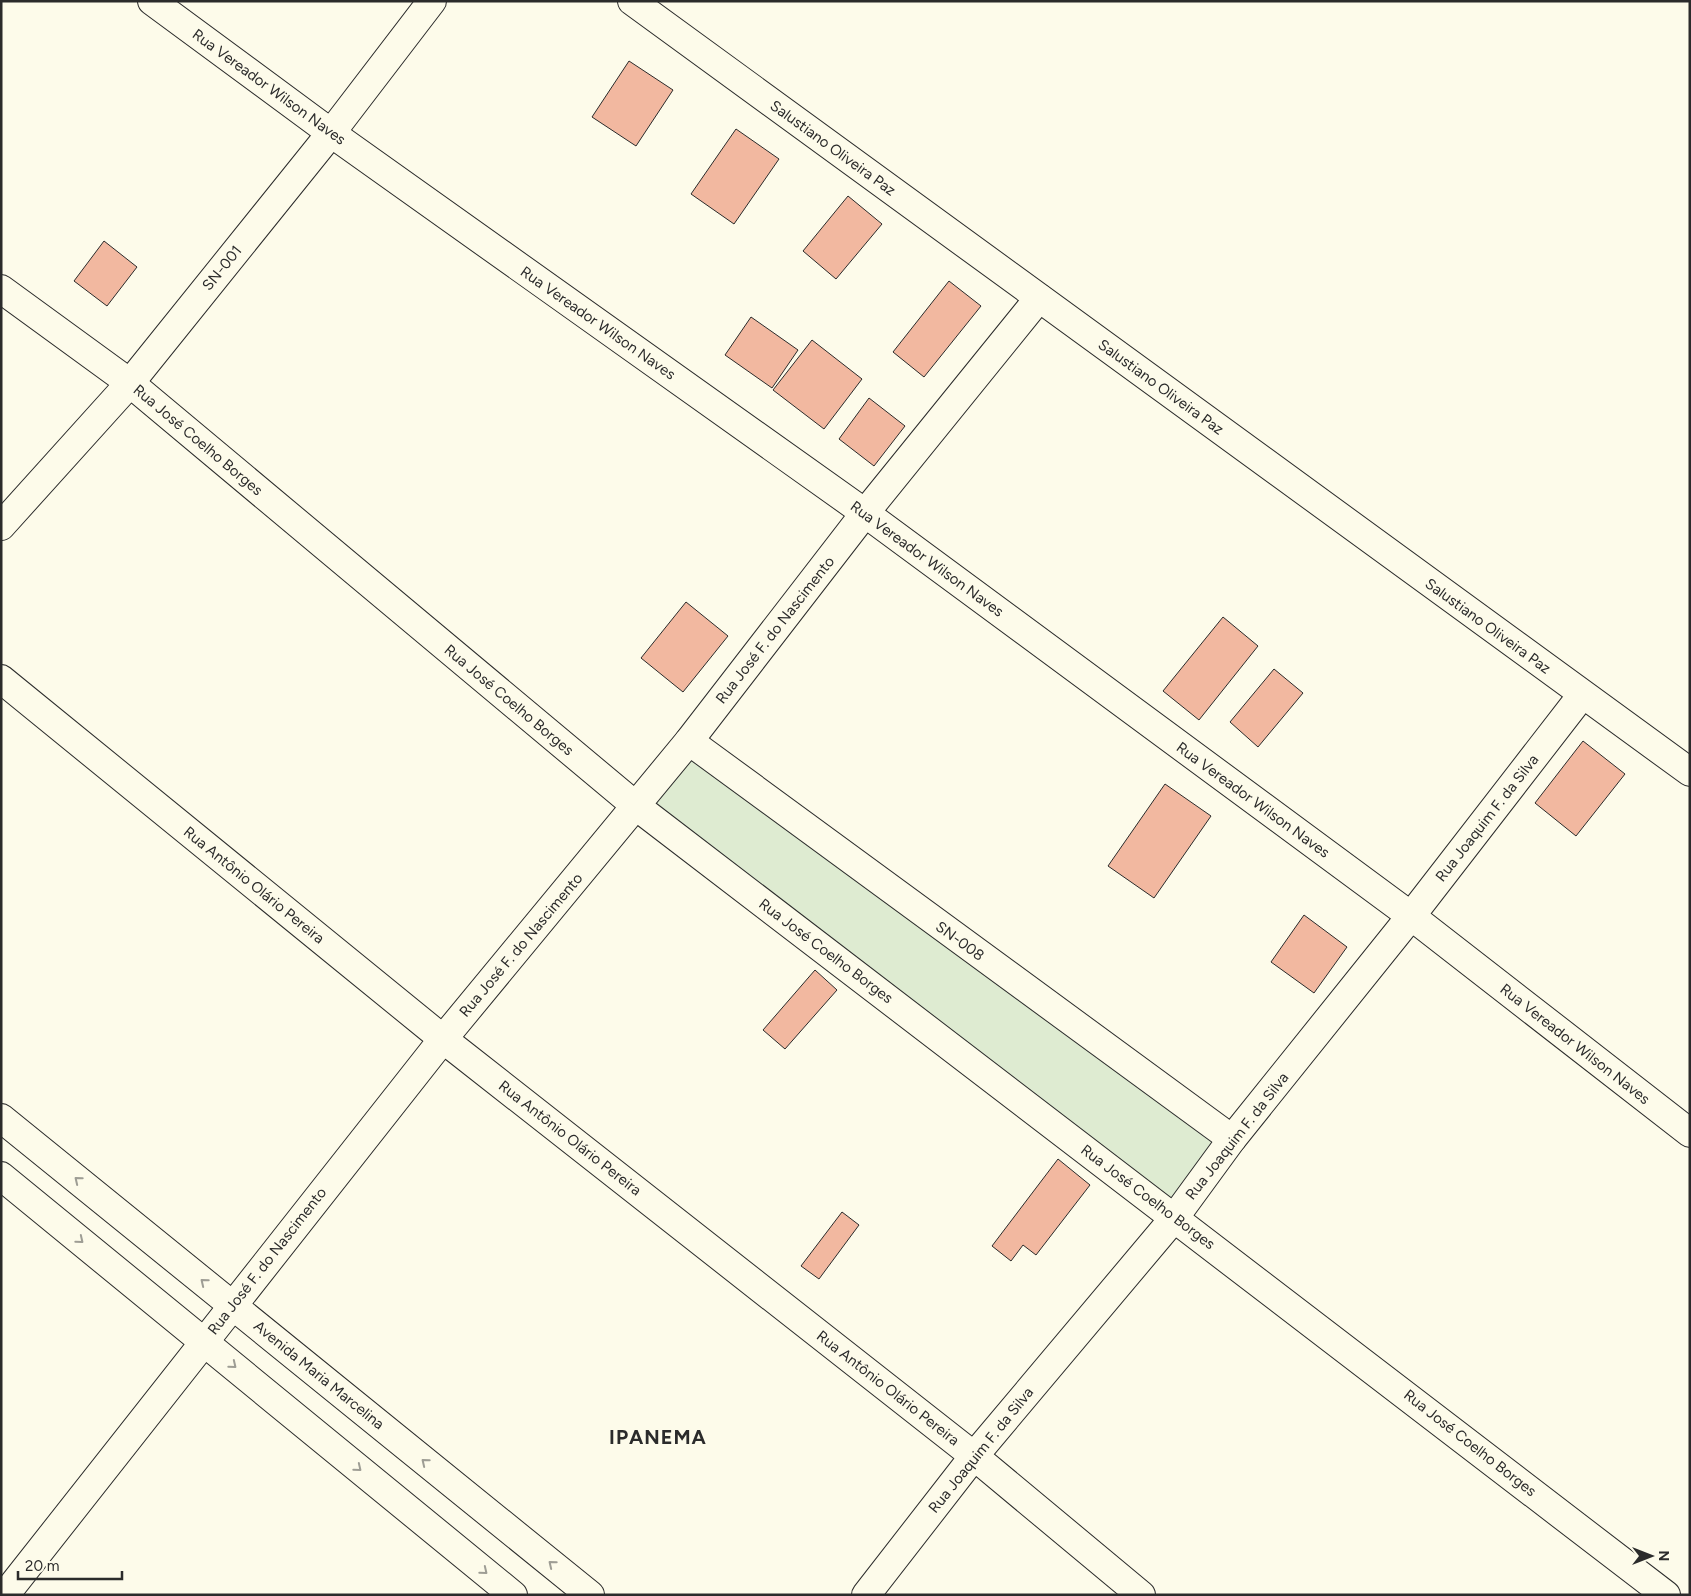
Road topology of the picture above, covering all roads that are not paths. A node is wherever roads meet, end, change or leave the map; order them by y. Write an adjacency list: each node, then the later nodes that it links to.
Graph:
1 (152, 1): 4 (street, Rua Vereador Wilson Naves)
2 (432, 1): 4 (street, SN-001)
3 (632, 1): 6 (street, Salustiano Oliveira Paz)
4 (331, 133): 7 (street, SN-001); 8 (street, Rua Vereador Wilson Naves)
5 (1, 289): 7 (street, Rua José Coelho Borges)
6 (1039, 298): 8 (street, Rua José F. do Nascimento); 11 (street, Salustiano Oliveira Paz)
7 (130, 383): 9 (street, SN-001); 14 (street, Rua José Coelho Borges)
8 (864, 513): 12 (street, Rua José F. do Nascimento); 15 (street, Rua Vereador Wilson Naves)
9 (1, 526)
10 (1, 679): 16 (street, Rua Antônio Olário Pereira)
11 (1582, 695): 13 (street, Salustiano Oliveira Paz); 15 (street, Rua Joaquim F. da Silva)
12 (689, 741): 14 (street, Rua José F. do Nascimento); 19 (street, SN-008)
13 (1690, 772)
14 (636, 806): 16 (street, Rua José F. do Nascimento); 21 (street, Rua José Coelho Borges)
15 (1411, 916): 18 (street, Rua Vereador Wilson Naves); 19 (street, Rua Joaquim F. da Silva)
16 (443, 1038): 22 (street, Rua José F. do Nascimento); 24 (street, Rua Antônio Olário Pereira)
17 (1, 1118): 22 (street, Avenida Maria Marcelina, one-way to 17)
18 (1690, 1133)
19 (1232, 1139): 21 (street, Rua Joaquim F. da Silva)
20 (1, 1176): 23 (street, one-way to 23)
21 (1175, 1217): 24 (street, Rua Joaquim F. da Silva); 30 (street, Rua José Coelho Borges)
22 (233, 1306): 23 (street, Rua José F. do Nascimento); 27 (street, Avenida Maria Marcelina, one-way to 22)
23 (204, 1341): 25 (street, Rua José F. do Nascimento); 26 (street, one-way to 26)
24 (974, 1456): 28 (street, Rua Joaquim F. da Silva); 29 (street, Rua Antônio Olário Pereira)
25 (6, 1595)
26 (513, 1595)
27 (590, 1595)
28 (866, 1595)
29 (1141, 1595)
30 (1666, 1595)

